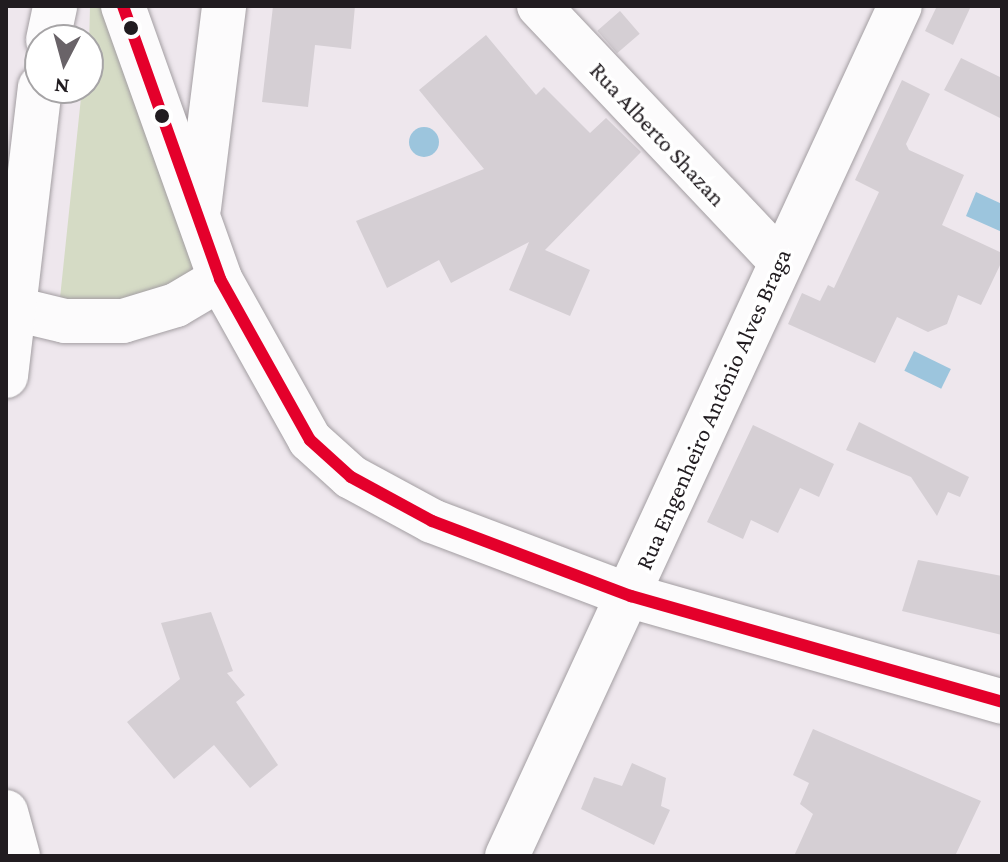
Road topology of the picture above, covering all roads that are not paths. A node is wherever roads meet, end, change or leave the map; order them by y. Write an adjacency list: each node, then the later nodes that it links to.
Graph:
1 (123, 6): 6 (street)
2 (224, 6): 6 (street)
3 (539, 6): 7 (street, Rua Alberto Shazan)
4 (900, 6): 7 (street, Rua Engenheiro Antônio Alves Braga)
5 (38, 104): 9 (street)
6 (198, 218): 8 (street)
7 (778, 259): 11 (street, Rua Engenheiro Antônio Alves Braga)
8 (220, 279): 9 (street); 11 (street)
9 (11, 308): 10 (street)
10 (6, 376)
11 (631, 596): 12 (street); 15 (street, Rua Engenheiro Antônio Alves Braga)
12 (1002, 702)
13 (6, 812): 14 (street)
14 (18, 856)
15 (507, 856)

